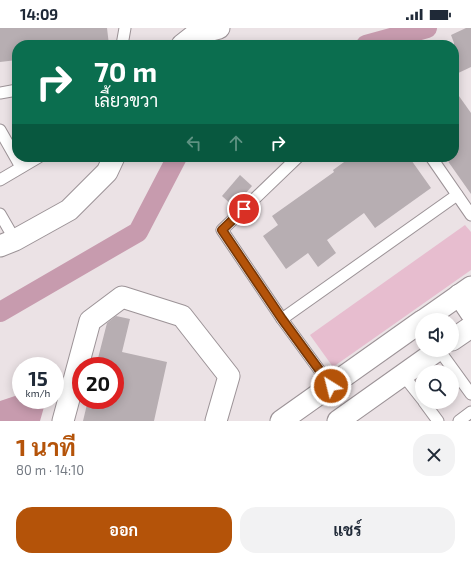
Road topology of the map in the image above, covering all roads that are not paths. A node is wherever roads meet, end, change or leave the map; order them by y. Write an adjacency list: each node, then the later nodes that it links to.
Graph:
1 (125, 28): 3 (lane)
2 (220, 28): 4 (street)
3 (123, 40)
4 (188, 40)
5 (12, 91): 6 (lane)
6 (0, 93)
7 (0, 130): 8 (lane)
8 (12, 151)
9 (18, 162): 14 (lane)
10 (30, 162): 14 (lane)
11 (112, 162): 19 (street)
12 (293, 162): 23 (lane)
13 (435, 162): 16 (lane)
14 (21, 167): 15 (lane)
15 (0, 180)
16 (457, 194): 18 (lane); 23 (lane)
17 (0, 214): 19 (lane)
18 (471, 215)
19 (7, 243)
20 (465, 291): 21 (street); 22 (street)
21 (434, 313)
22 (471, 313)
23 (282, 319): 30 (lane)
24 (415, 327): 30 (street)
25 (471, 327): 26 (street)
26 (459, 335)
27 (429, 357): 29 (street)
28 (444, 357): 32 (lane)
29 (403, 375): 31 (lane); 33 (street)
30 (335, 382): 33 (street); 38 (street)
31 (415, 390)
32 (471, 394)
33 (359, 406): 39 (street)
34 (429, 409): 40 (lane)
35 (471, 412): 41 (lane)
36 (63, 421): 37 (street)
37 (216, 421)
38 (282, 421)
39 (338, 421)
40 (438, 421)
41 (459, 421)

